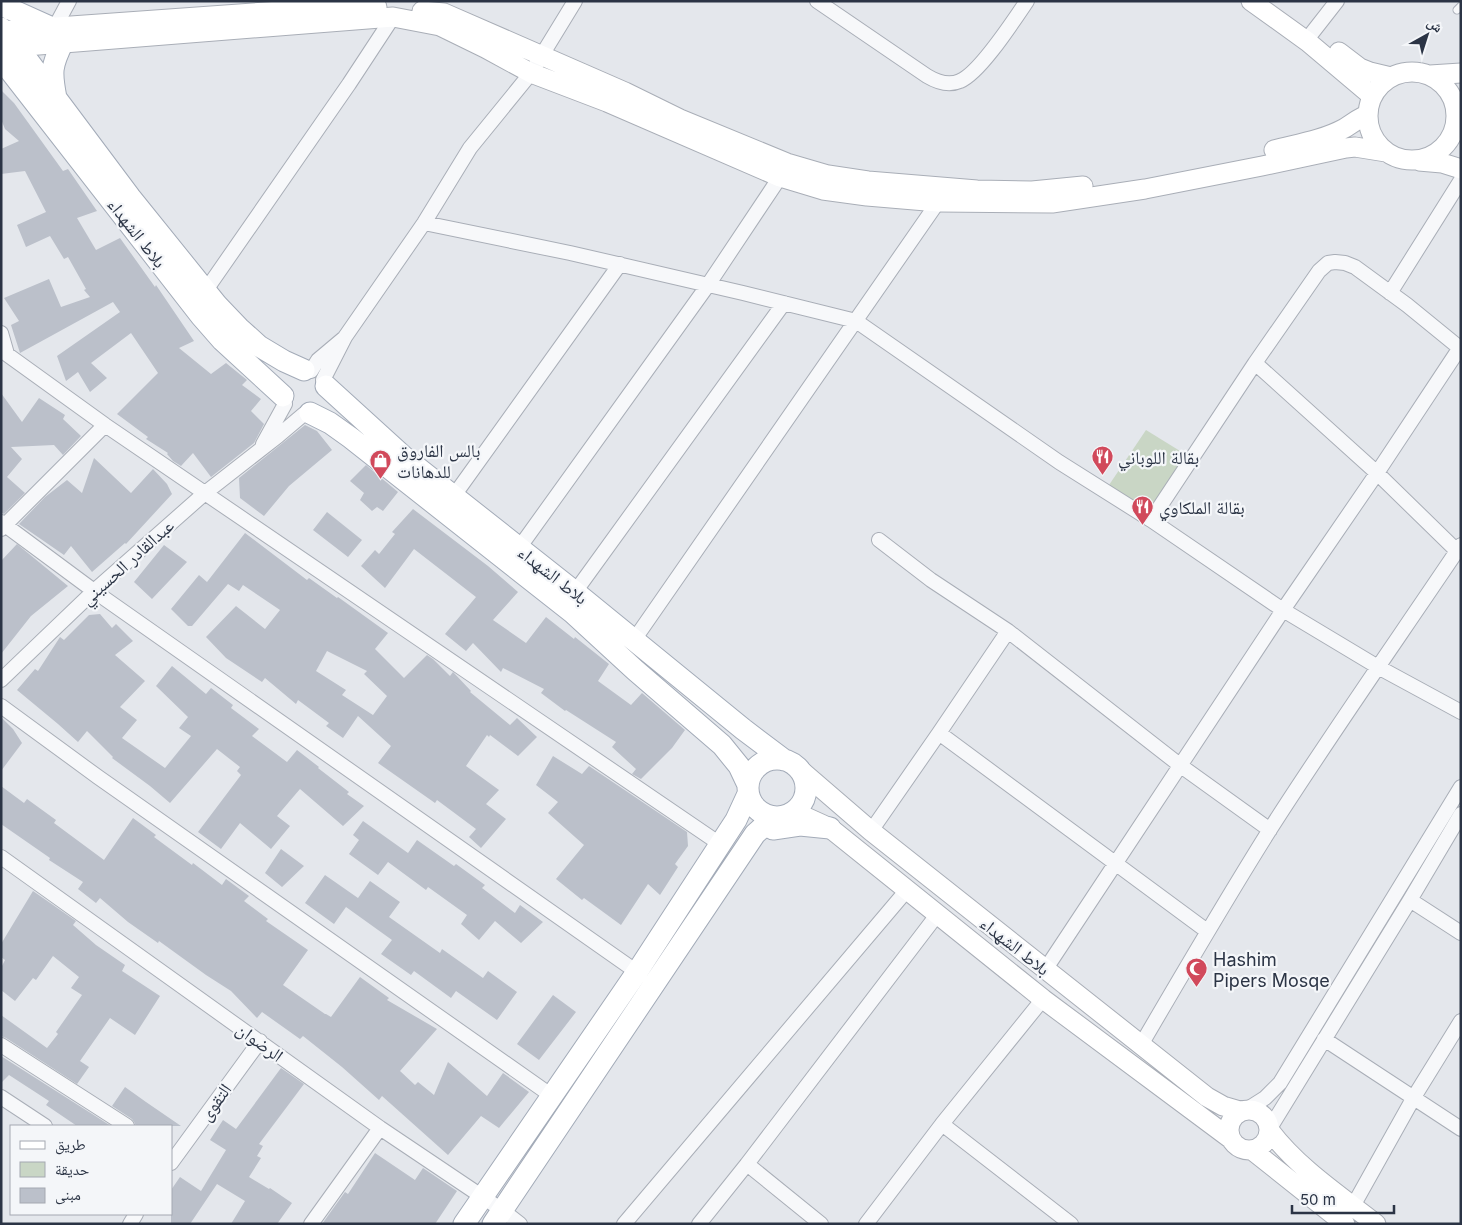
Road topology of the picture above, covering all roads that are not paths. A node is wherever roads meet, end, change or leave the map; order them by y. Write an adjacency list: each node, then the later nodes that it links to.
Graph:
1 (69, 1): 11 (street)
2 (575, 1): 14 (street)
3 (817, 1): 4 (street)
4 (1027, 1)
5 (1251, 1): 20 (main road)
6 (1270, 1): 12 (main road)
7 (1337, 1): 12 (street)
8 (1, 5): 11 (main road)
9 (284, 6): 11 (main road); 14 (main road)
10 (393, 17): 11 (main road); 15 (main road); 32 (street)
11 (56, 32): 13 (main road); 21 (main road)
12 (1312, 33): 19 (main road)
13 (4, 40): 21 (main road, بلاط الشهداء)
14 (541, 55): 15 (street); 20 (main road)
15 (530, 73): 26 (main road); 29 (street)
16 (1461, 73): 18 (main road)
17 (1, 74): 21 (main road)
18 (1430, 75): 19 (main road); 22 (main road)
19 (1391, 77): 20 (main road)
20 (1370, 105): 23 (main road)
21 (50, 106): 32 (main road, بلاط الشهداء); 41 (main road, بلاط الشهداء)
22 (1458, 125): 24 (main road)
23 (1386, 152): 24 (main road); 28 (main road)
24 (1418, 160): 25 (main road)
25 (1461, 169)
26 (780, 177): 28 (main road); 31 (street)
27 (1461, 180): 33 (street)
28 (938, 202): 35 (street)
29 (424, 222): 30 (street); 40 (street)
30 (620, 264): 31 (street); 46 (street)
31 (708, 285): 34 (street); 50 (street)
32 (206, 290): 40 (main road, بلاط الشهداء)
33 (1390, 293): 37 (street); 39 (street)
34 (784, 303): 35 (street); 53 (street)
35 (856, 321): 47 (street); 56 (street)
36 (1, 333): 38 (street)
37 (1460, 348): 44 (street)
38 (4, 352): 42 (street)
39 (1255, 363): 44 (street); 47 (street)
40 (316, 377): 41 (main road); 41 (main road); 46 (main road, بلاط الشهداء)
41 (296, 407): 43 (street, عبدالقادر الحسيني); 43 (street, عبدالقادر الحسيني); 63 (main road, بلاط الشهداء)
42 (105, 425): 45 (street); 48 (street)
43 (258, 451): 45 (street, عبدالقادر الحسيني)
44 (1377, 474): 51 (street); 54 (street)
45 (205, 493): 52 (street, عبدالقادر الحسيني); 75 (street)
46 (453, 497): 50 (main road, بلاط الشهداء)
47 (1151, 520): 54 (street)
48 (3, 525): 52 (street)
49 (879, 540): 55 (street)
50 (519, 548): 53 (main road, بلاط الشهداء)
51 (1459, 548): 57 (street)
52 (94, 591): 58 (street, عبدالقادر الحسيني); 84 (street)
53 (575, 592): 56 (main road, بلاط الشهداء)
54 (1283, 610): 57 (street); 65 (street)
55 (1008, 631): 61 (street); 65 (street)
56 (634, 640): 62 (main road, بلاط الشهداء)
57 (1378, 667): 60 (street); 72 (street)
58 (1, 680)
59 (1, 706): 92 (street)
60 (1461, 712)
61 (940, 733): 73 (street); 77 (street)
62 (756, 740): 63 (main road); 64 (main road, بلاط الشهداء)
63 (733, 758): 67 (main road, بلاط الشهداء)
64 (791, 764): 67 (main road); 69 (main road); 73 (main road, بلاط الشهداء)
65 (1181, 766): 72 (street); 77 (street)
66 (1461, 787): 91 (street)
67 (748, 789): 69 (main road); 70 (main road)
68 (1461, 814): 79 (street)
69 (780, 816): 71 (main road, بلاط الشهداء); 74 (main road)
70 (736, 820): 74 (main road); 75 (main road)
71 (830, 828): 74 (main road); 78 (main road, بلاط الشهداء)
72 (1270, 830): 81 (street)
73 (871, 831): 83 (main road, بلاط الشهداء)
74 (756, 834): 109 (main road)
75 (720, 844): 84 (main road)
76 (1, 857): 88 (street, الرضوان)
77 (1116, 864): 81 (street); 83 (street)
78 (907, 890): 80 (main road, بلاط الشهداء); 113 (street)
79 (1410, 900): 82 (street); 87 (street)
80 (937, 915): 85 (main road, بلاط الشهداء); 106 (street)
81 (1207, 931): 90 (street)
82 (1461, 933)
83 (1045, 970): 90 (main road, بلاط الشهداء)
84 (637, 972): 92 (main road)
85 (1043, 999): 97 (street); 103 (main road, بلاط الشهداء)
86 (1461, 1021): 93 (street)
87 (1324, 1039): 93 (street); 95 (street)
88 (260, 1041): 100 (street, الرضوان); 105 (street, التقوى)
89 (1, 1045): 99 (street)
90 (1141, 1045): 96 (main road, بلاط الشهداء)
91 (1274, 1091): 95 (street); 96 (street)
92 (552, 1096): 107 (main road)
93 (1414, 1097): 101 (street); 108 (street)
94 (2, 1098): 98 (street)
95 (1288, 1098): 102 (street)
96 (1244, 1111): 102 (main road); 103 (main road)
97 (942, 1124): 116 (street); 117 (street)
98 (42, 1125)
99 (125, 1125)
100 (380, 1128): 107 (street, الرضوان); 110 (street)
101 (1461, 1129)
102 (1270, 1130): 104 (main road); 108 (main road)
103 (1231, 1139): 104 (main road)
104 (1252, 1150): 118 (main road)
105 (172, 1160)
106 (746, 1164): 114 (street); 115 (street)
107 (482, 1197): 109 (street, الرضوان); 111 (main road)
108 (1353, 1206): 119 (main road)
109 (497, 1217): 112 (street, الرضوان)
110 (311, 1224)
111 (464, 1224)
112 (520, 1224)
113 (624, 1224)
114 (699, 1224)
115 (821, 1224)
116 (866, 1224)
117 (1071, 1224)
118 (1345, 1224)
119 (1376, 1224)

